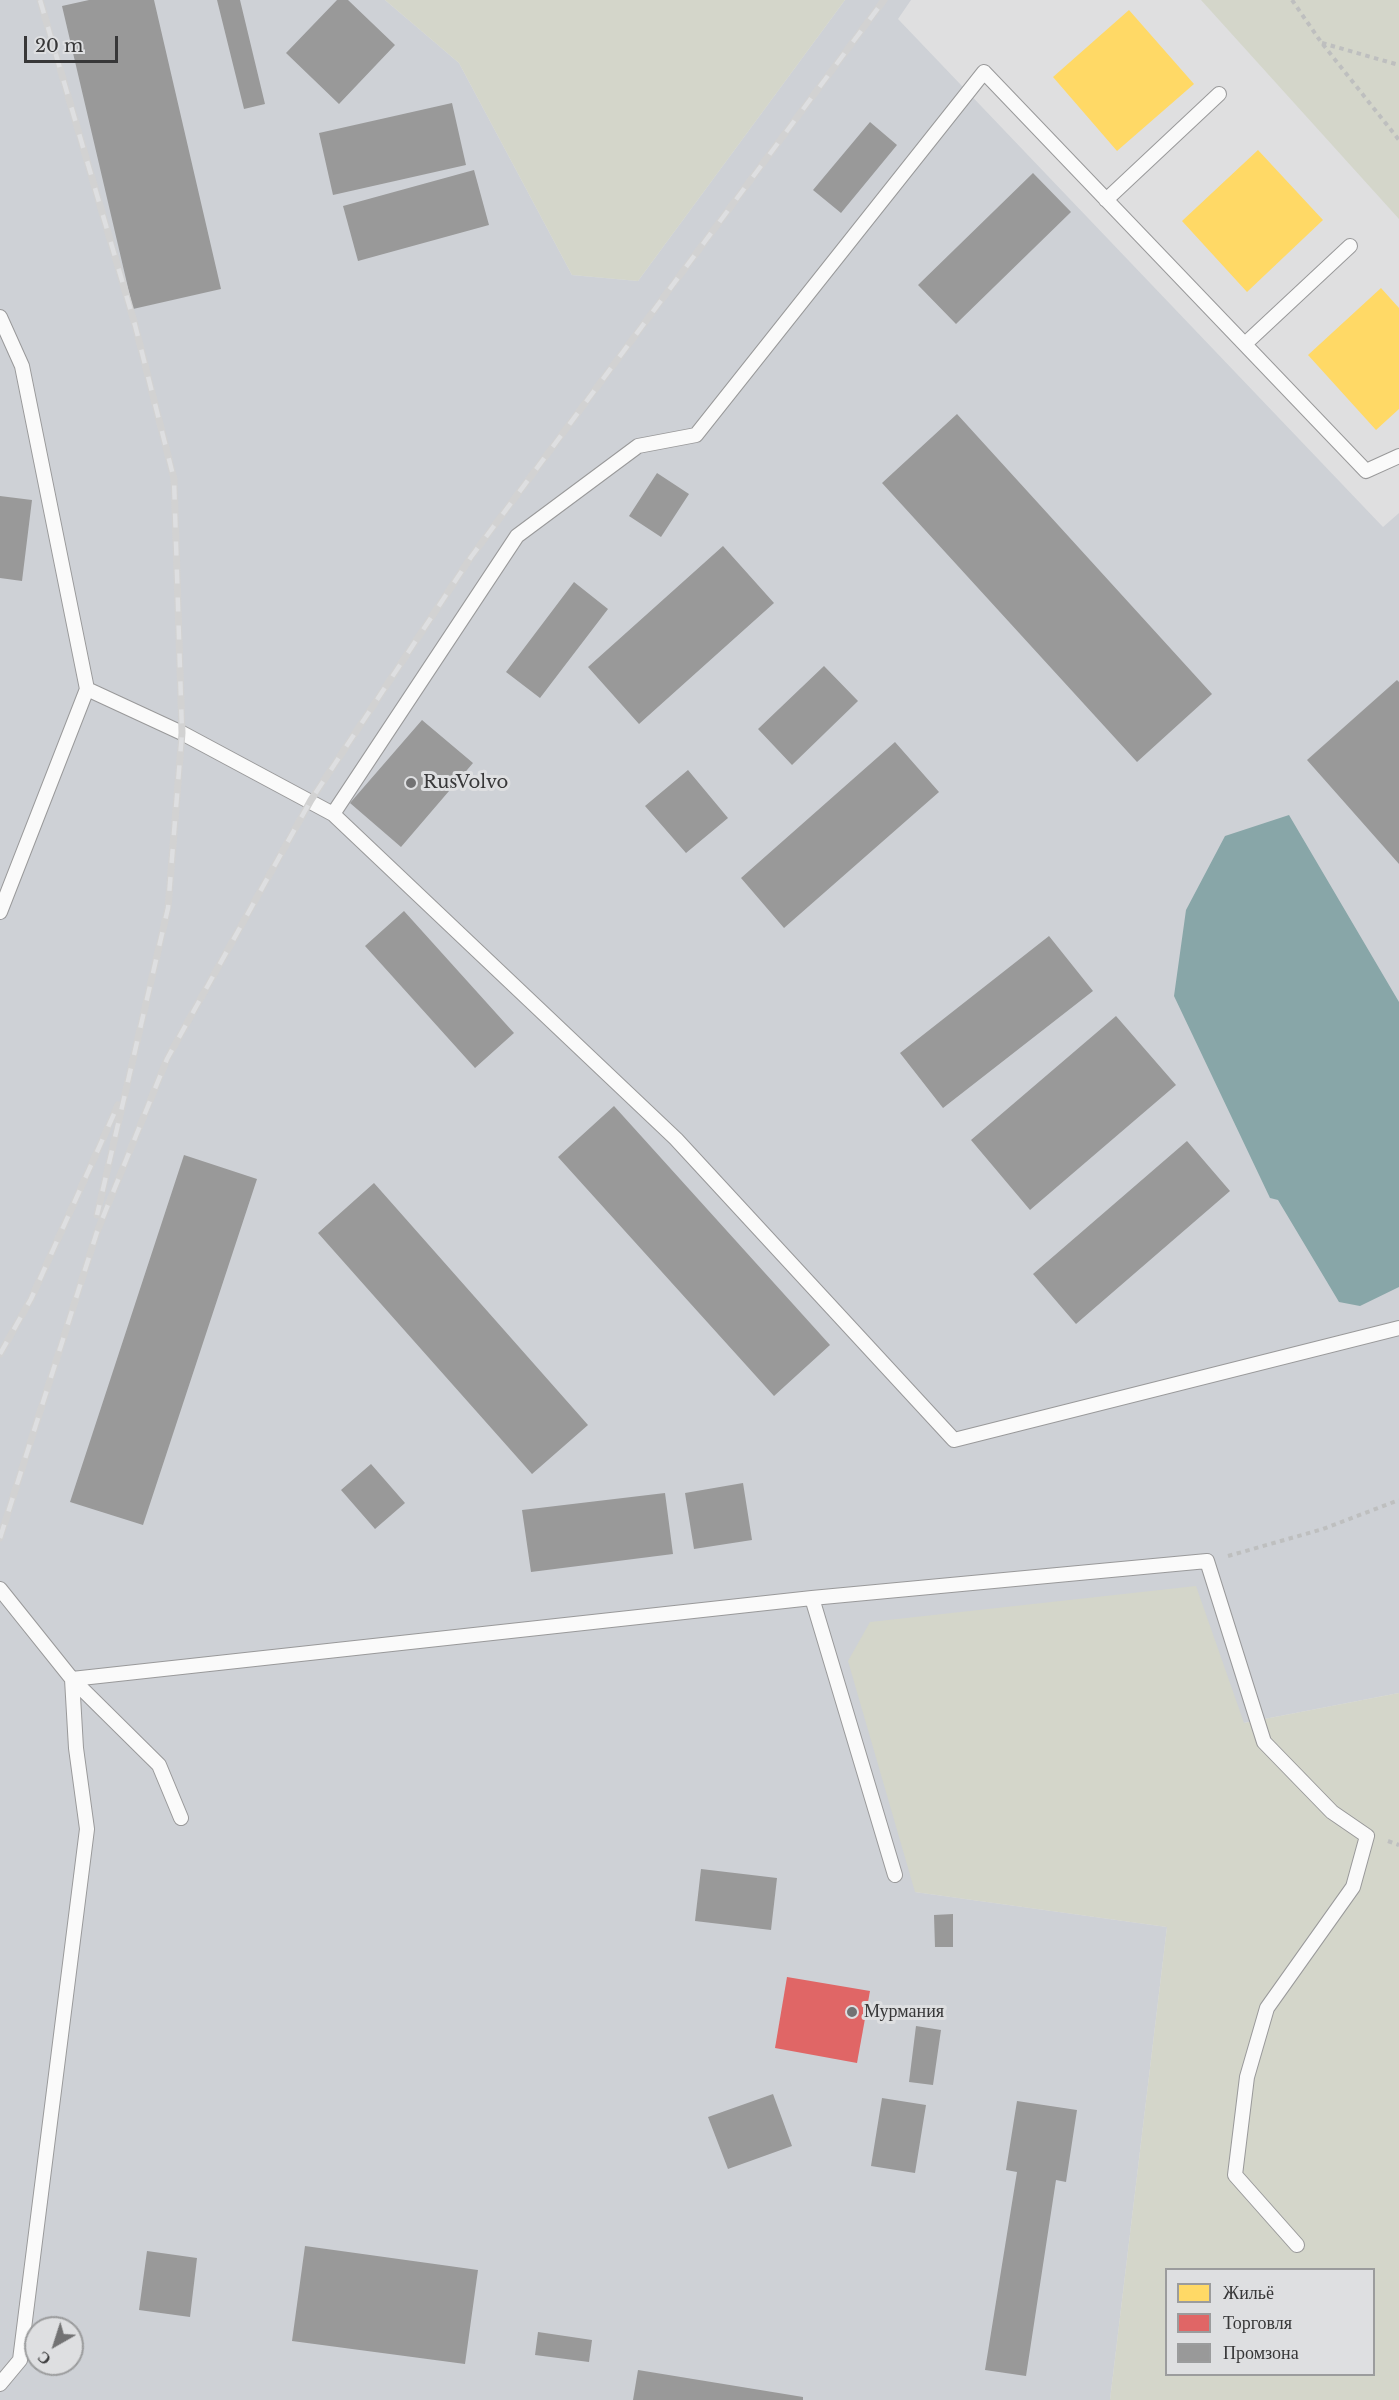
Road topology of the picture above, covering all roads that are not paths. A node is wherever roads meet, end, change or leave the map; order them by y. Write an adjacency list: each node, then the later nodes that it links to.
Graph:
1 (1219, 94): 2 (lane)
2 (1106, 200): 5 (lane); 8 (lane)
3 (1350, 246): 5 (lane)
4 (0, 317): 7 (lane)
5 (1245, 344): 6 (lane)
6 (1399, 456)
7 (87, 688): 8 (lane); 9 (lane)
8 (333, 814): 10 (lane)
9 (0, 912)
10 (1399, 1328)
11 (0, 1589): 13 (lane)
12 (812, 1598): 13 (lane); 15 (lane); 16 (lane)
13 (72, 1679): 14 (lane); 17 (lane)
14 (181, 1818)
15 (895, 1875)
16 (1297, 2245)
17 (0, 2384)

